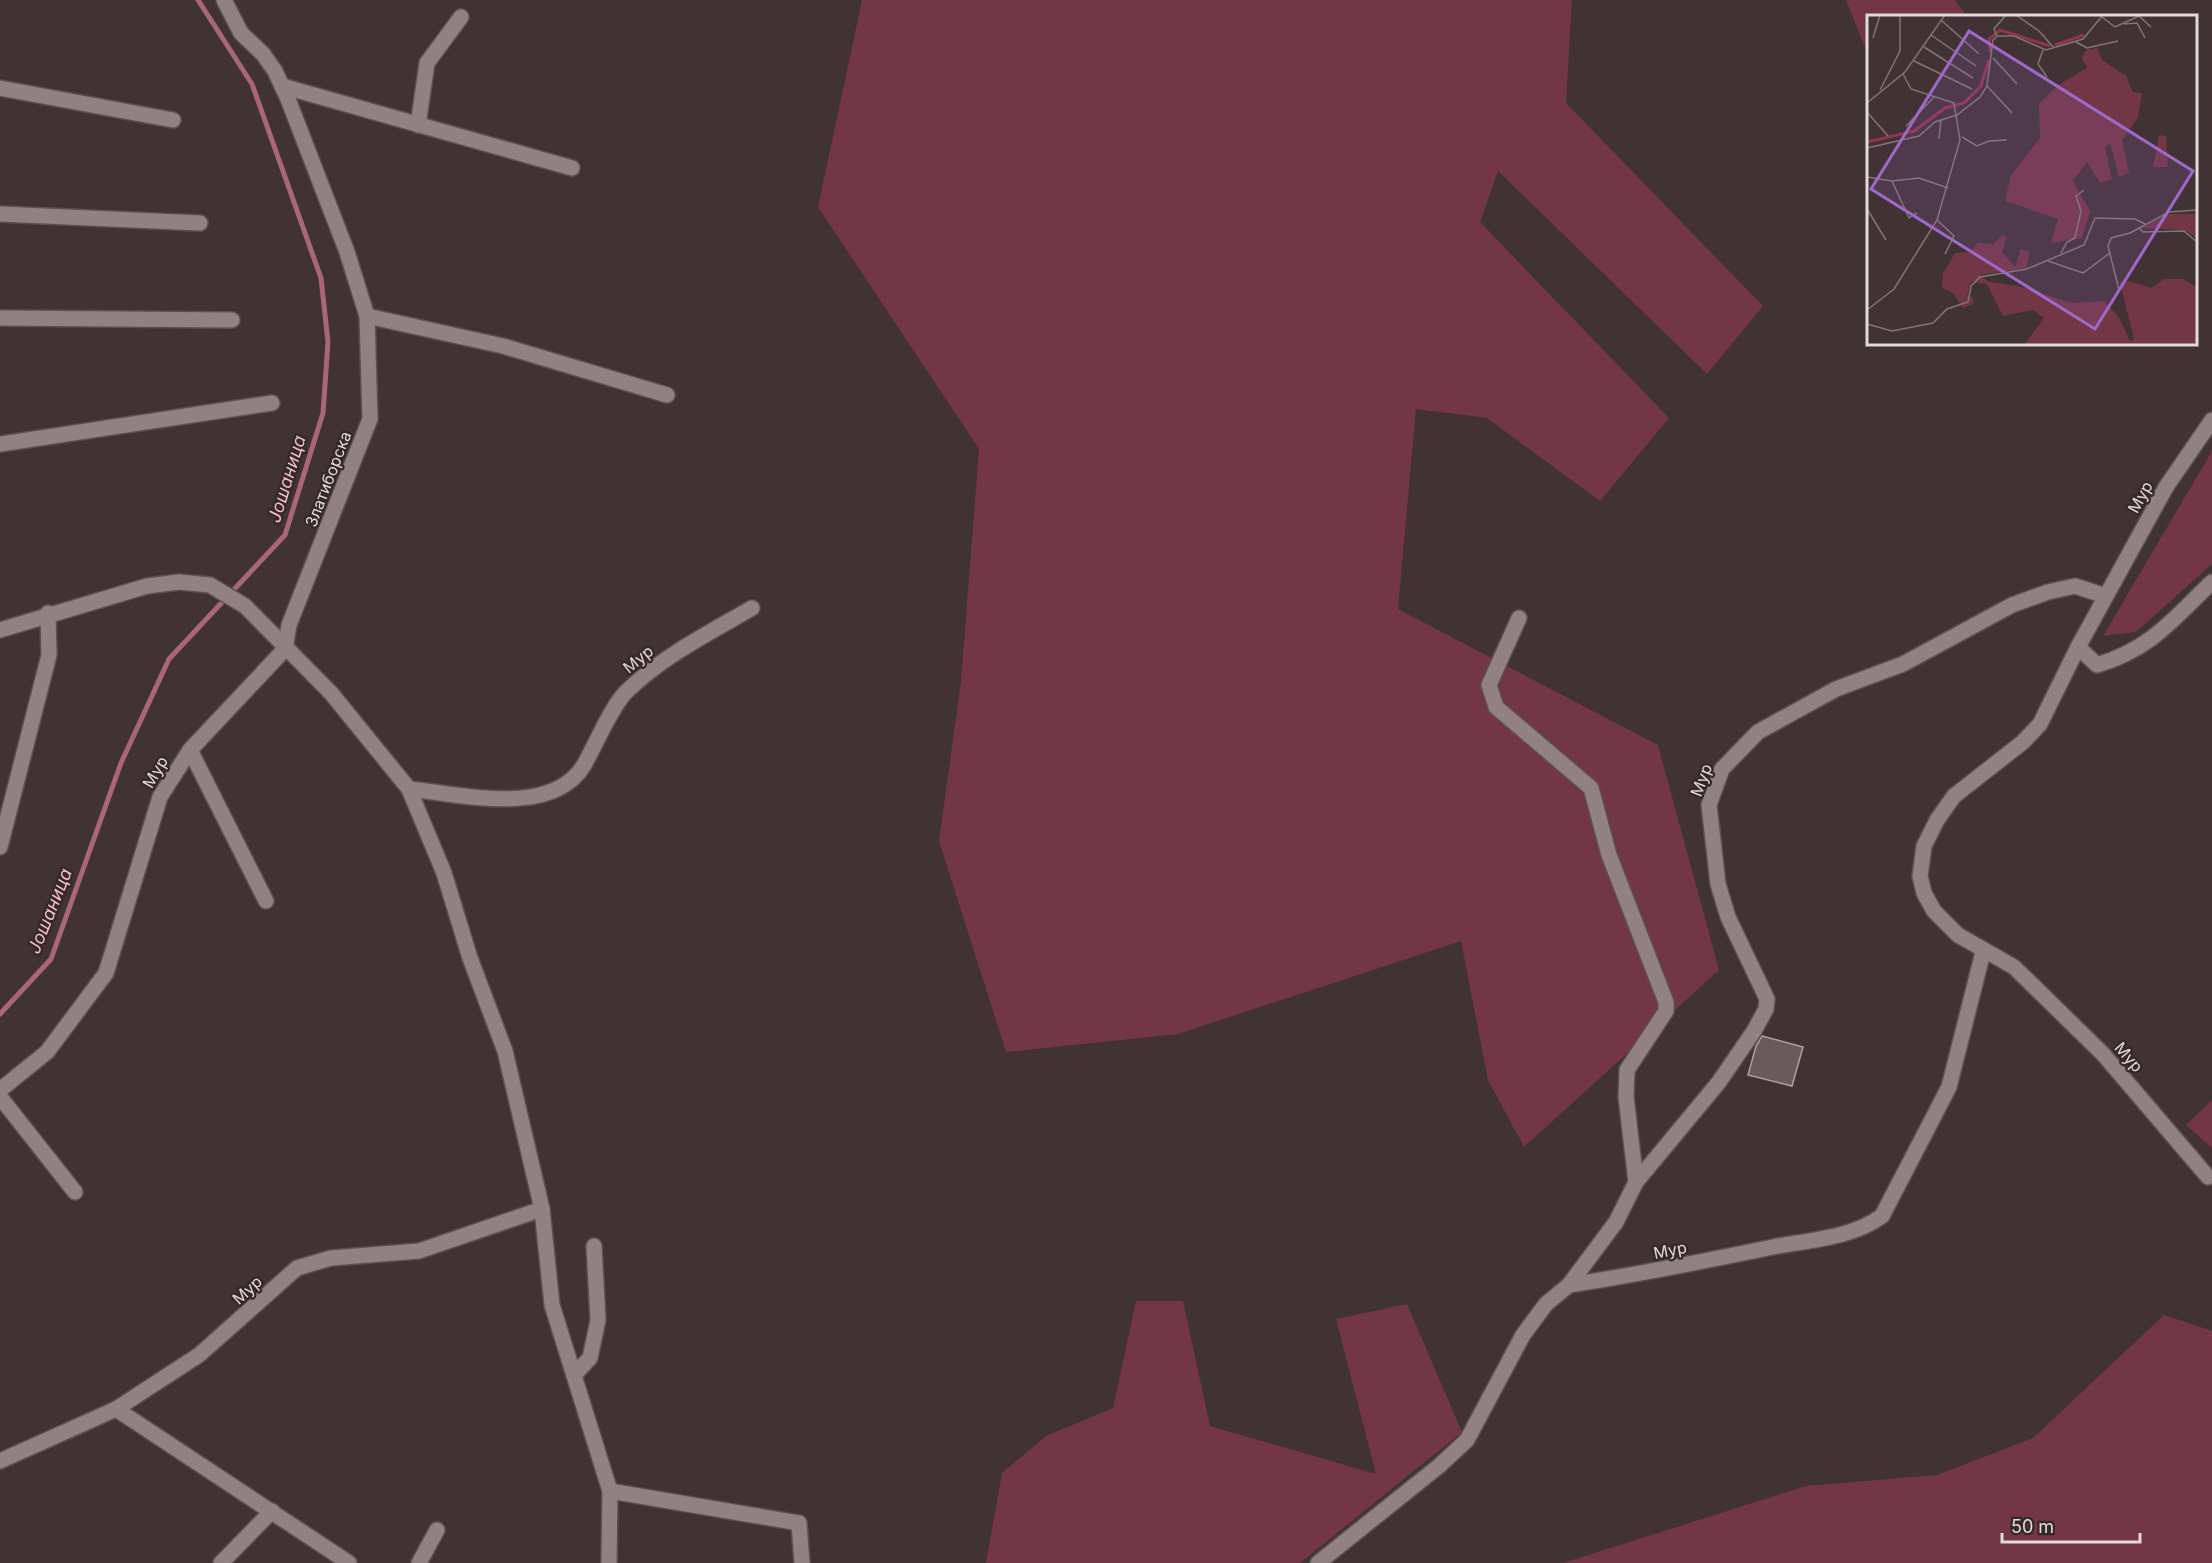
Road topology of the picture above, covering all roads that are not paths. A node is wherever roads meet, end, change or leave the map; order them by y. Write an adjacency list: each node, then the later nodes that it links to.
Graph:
1 (224, 0): 3 (street, Златиборска)
2 (460, 17): 6 (street)
3 (282, 86): 6 (street); 10 (street, Златиборска)
4 (0, 88): 5 (street)
5 (173, 120)
6 (418, 125): 7 (street)
7 (572, 168)
8 (0, 214): 9 (street)
9 (200, 223)
10 (367, 316): 13 (street); 24 (street, Златиборска)
11 (0, 318): 12 (street)
12 (232, 320)
13 (668, 395)
14 (272, 403): 16 (street)
15 (2212, 420): 18 (street, Мур)
16 (0, 444)
17 (2212, 582): 23 (street)
18 (2106, 596): 23 (street, Мур); 33 (street, Мур)
19 (752, 608): 26 (street, Мур)
20 (48, 614): 22 (street); 24 (street); 27 (street)
21 (1519, 618): 33 (street)
22 (0, 630)
23 (2078, 647): 29 (street, Мур)
24 (285, 650): 25 (street, Мур); 26 (street)
25 (190, 750): 28 (street); 30 (street, Мур)
26 (409, 789): 35 (street)
27 (0, 848)
28 (266, 901)
29 (1983, 952): 32 (street, Мур); 37 (street, Мур)
30 (0, 1090)
31 (0, 1097): 34 (street)
32 (2208, 1177)
33 (1636, 1182): 37 (street, Мур)
34 (75, 1192)
35 (542, 1209): 38 (street); 39 (street, Мур)
36 (594, 1246): 38 (street)
37 (1569, 1285): 49 (street, Мур)
38 (574, 1376): 41 (street)
39 (116, 1409): 40 (street, Мур); 42 (street)
40 (0, 1461)
41 (610, 1491): 47 (street); 48 (street)
42 (272, 1511): 44 (street); 45 (street)
43 (437, 1530): 46 (street)
44 (221, 1563)
45 (348, 1563)
46 (419, 1563)
47 (609, 1563)
48 (802, 1563)
49 (1318, 1563)

